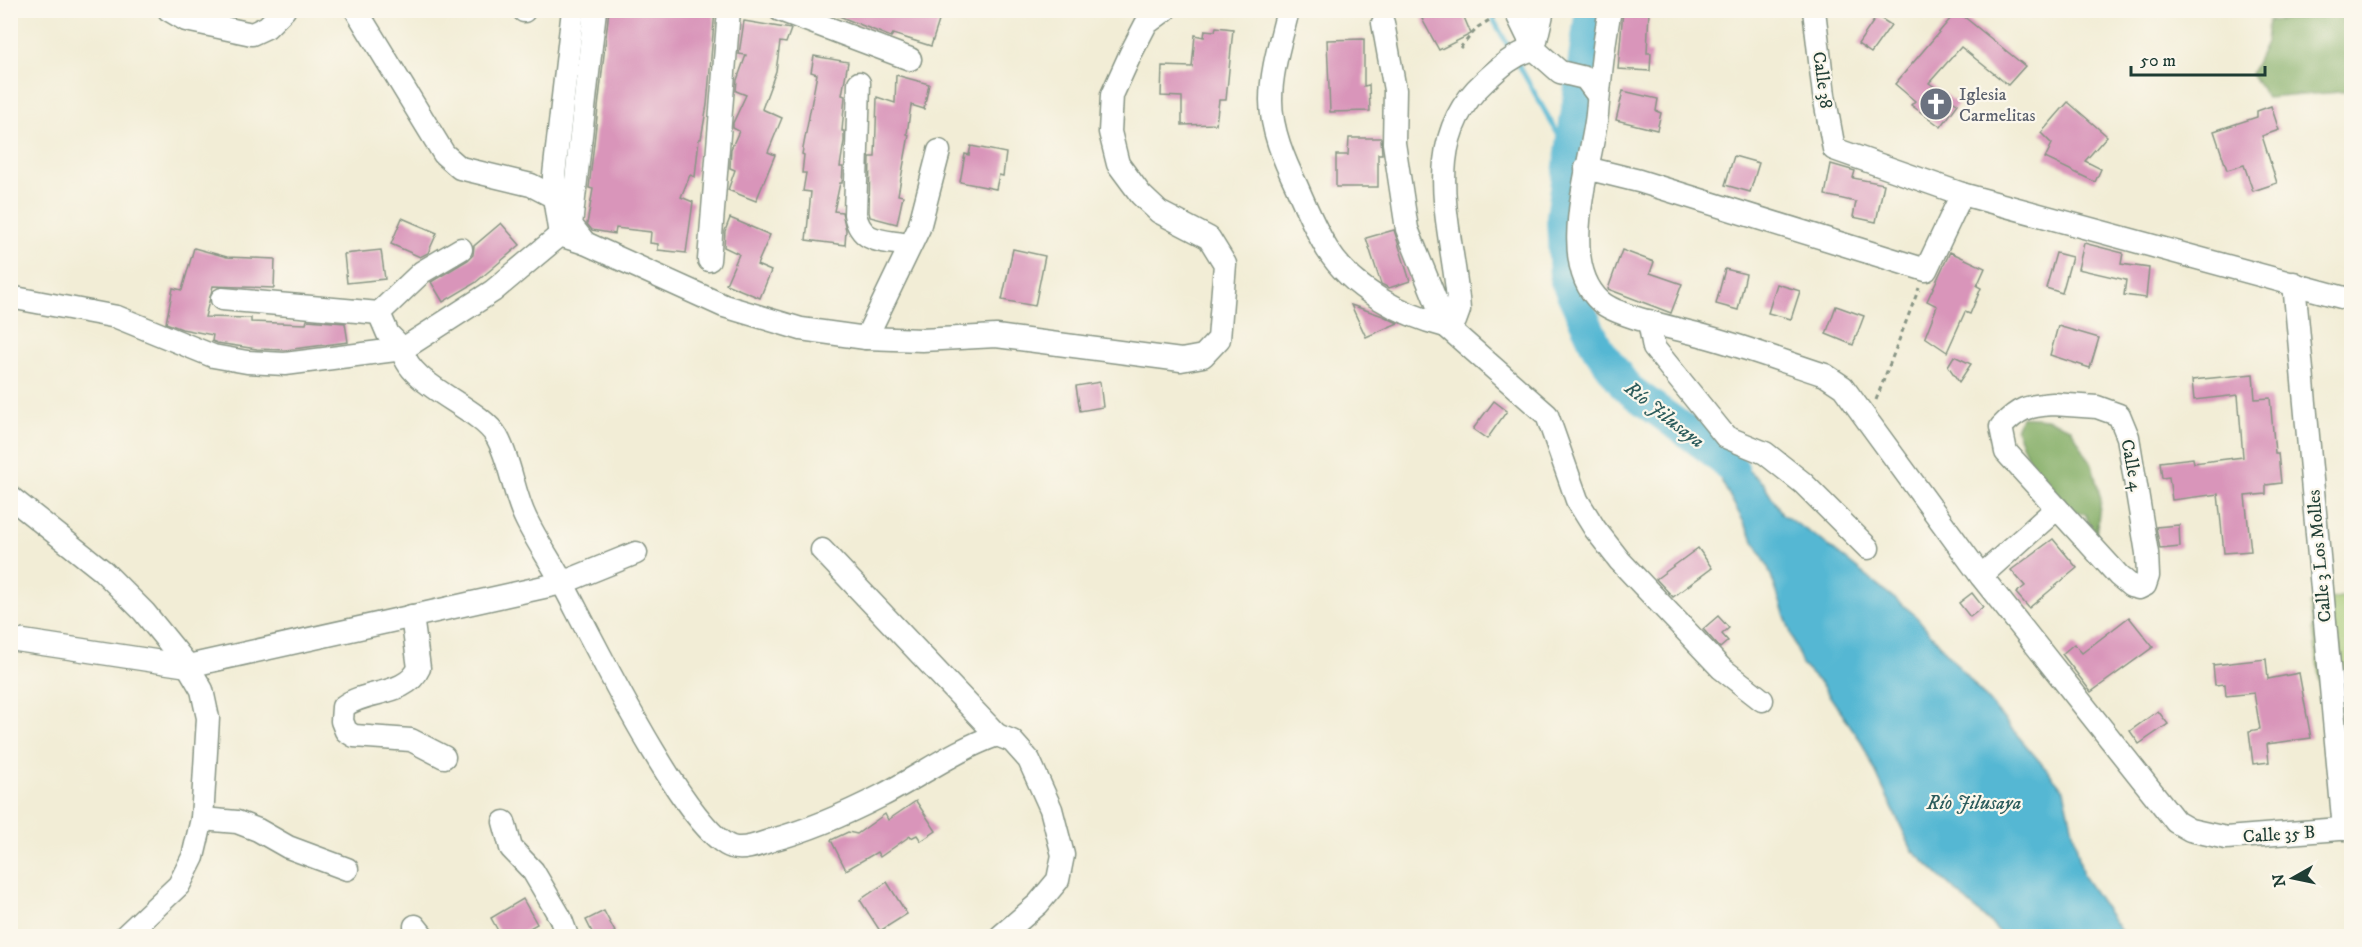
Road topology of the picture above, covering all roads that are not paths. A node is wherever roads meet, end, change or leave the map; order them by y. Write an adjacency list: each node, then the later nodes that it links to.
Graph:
1 (169, 10): 2 (street)
2 (284, 10)
3 (356, 10): 22 (street)
4 (573, 10): 22 (street)
5 (595, 10): 24 (street)
6 (729, 10): 27 (street)
7 (780, 10): 16 (street)
8 (1166, 10): 35 (street)
9 (1288, 10): 34 (street)
10 (1543, 10): 15 (street)
11 (1610, 10): 18 (street)
12 (1814, 10): 21 (street, Calle 38)
13 (1506, 13): 15 (street)
14 (1383, 23): 34 (street)
15 (1520, 55): 18 (street); 34 (street)
16 (910, 59)
17 (859, 83): 25 (street)
18 (1583, 83): 20 (street)
19 (939, 151): 25 (street)
20 (1587, 168): 21 (street); 33 (street)
21 (1962, 194): 28 (street)
22 (554, 197): 23 (street)
23 (560, 235): 24 (street); 36 (street)
24 (585, 243): 35 (street)
25 (909, 245): 35 (street)
26 (461, 249): 32 (street)
27 (709, 260)
28 (2294, 283): 31 (street); 52 (street, Calle 3 Los Molles)
29 (10, 297): 36 (street)
30 (222, 299): 32 (street)
31 (2352, 300)
32 (379, 313): 36 (street)
33 (1649, 321): 39 (street); 42 (street)
34 (1446, 326): 47 (street)
35 (866, 338)
36 (404, 349): 43 (street)
37 (10, 497): 46 (street)
38 (2057, 508): 38 (street, Calle 4); 42 (street)
39 (1868, 548)
40 (822, 550): 48 (street)
41 (636, 553): 43 (street)
42 (1981, 576): 52 (street, Calle 35 B)
43 (562, 583): 44 (street); 48 (street)
44 (412, 616): 46 (street); 49 (street)
45 (10, 639): 46 (street)
46 (188, 666): 50 (street)
47 (1762, 700)
48 (997, 735): 56 (street)
49 (444, 757)
50 (202, 819): 53 (street); 54 (street)
51 (504, 822): 55 (street)
52 (2348, 828)
53 (347, 869)
54 (125, 936)
55 (567, 936)
56 (1000, 936)

